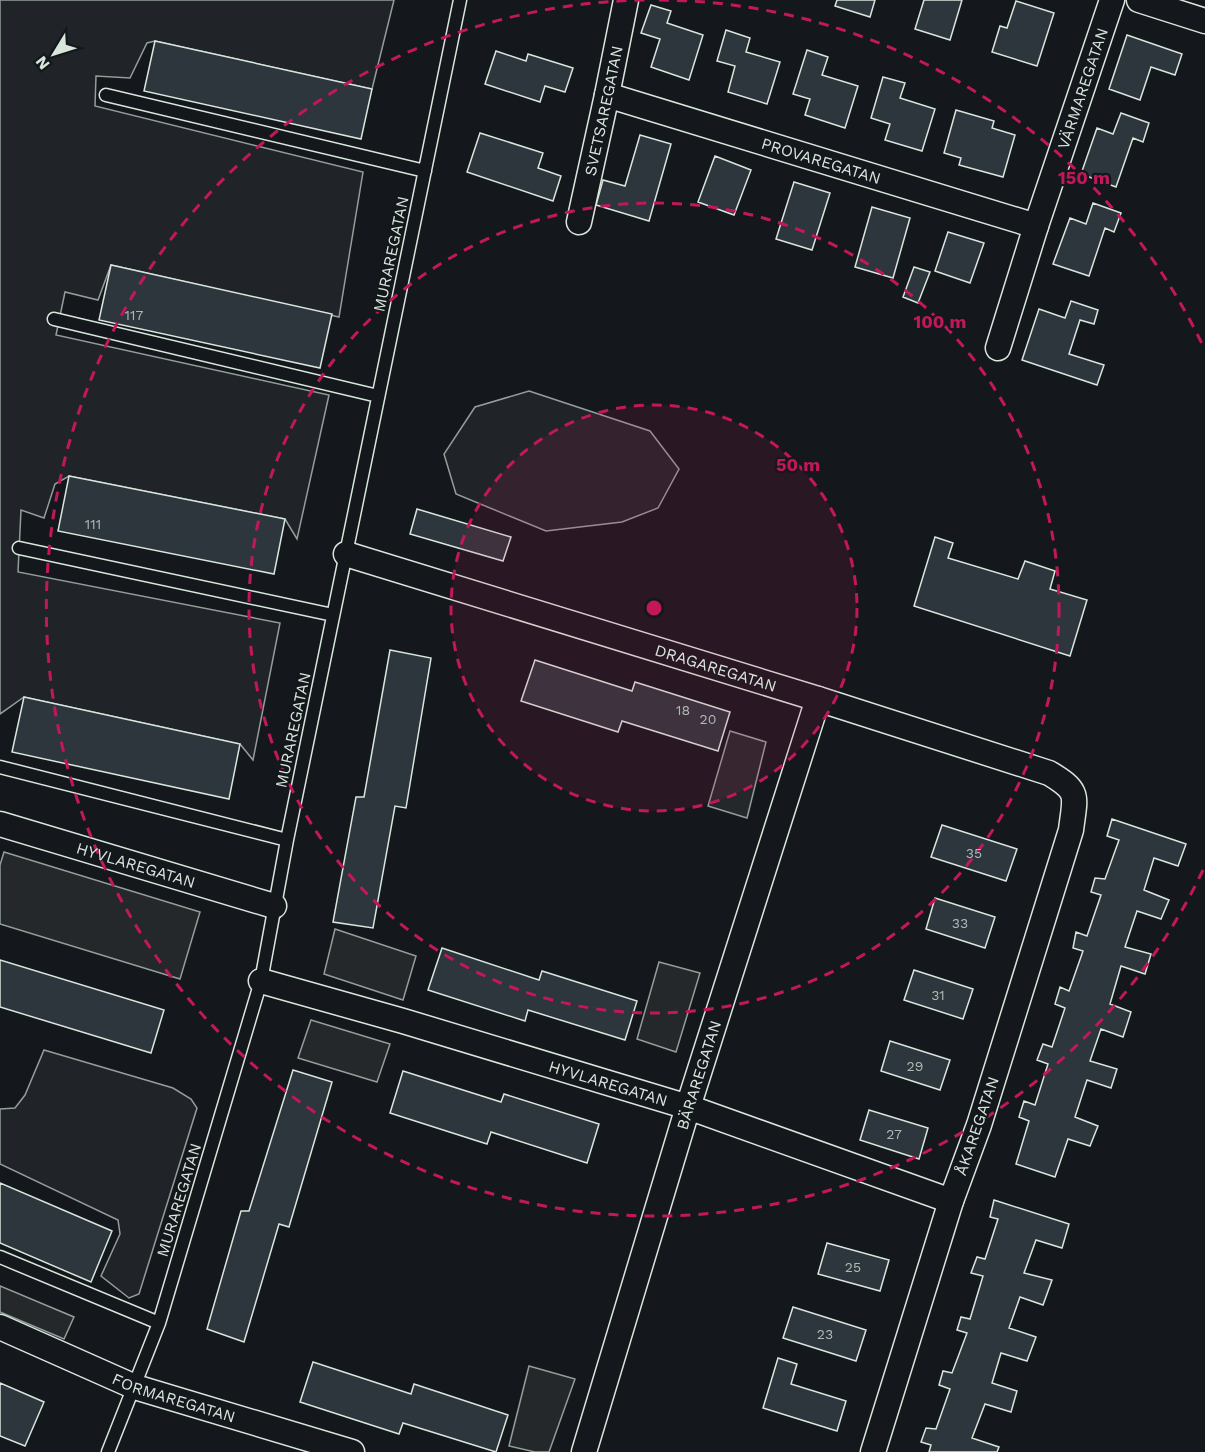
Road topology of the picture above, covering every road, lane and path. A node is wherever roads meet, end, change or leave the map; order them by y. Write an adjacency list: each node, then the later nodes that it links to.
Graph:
1 (460, 0): 8 (lane, MURAREGATAN)
2 (626, 0): 7 (street, SVETSAREGATAN)
3 (1112, 0): 10 (street, VÄRMAREGATAN)
4 (1139, 0): 5 (street)
5 (1205, 21)
6 (106, 94): 8 (lane)
7 (607, 95): 9 (street, SVETSAREGATAN); 10 (street, PROVAREGATAN)
8 (425, 171): 13 (lane, MURAREGATAN)
9 (579, 222)
10 (1036, 226): 12 (street, VÄRMAREGATAN)
11 (54, 319): 13 (lane)
12 (998, 348)
13 (378, 396): 15 (lane, MURAREGATAN)
14 (19, 548): 16 (lane)
15 (346, 554): 16 (lane, MURAREGATAN); 17 (street, DRAGAREGATAN)
16 (333, 615): 21 (lane, MURAREGATAN)
17 (818, 699): 19 (street, DRAGAREGATAN); 24 (street, BÄRAREGATAN)
18 (0, 767): 21 (lane)
19 (1075, 799): 25 (street, ÅKAREGATAN)
20 (0, 824): 22 (street, HYVLAREGATAN)
21 (287, 840): 22 (lane, MURAREGATAN)
22 (274, 906): 23 (lane, MURAREGATAN)
23 (261, 981): 24 (street, HYVLAREGATAN); 27 (lane, MURAREGATAN)
24 (688, 1107): 25 (street, HYVLAREGATAN); 32 (street, BÄRAREGATAN)
25 (951, 1201): 33 (street, ÅKAREGATAN)
26 (0, 1257): 27 (lane)
27 (159, 1323): 29 (lane, MURAREGATAN)
28 (0, 1327): 29 (street, FORMAREGATAN)
29 (135, 1387): 30 (lane, MURAREGATAN); 31 (street, FORMAREGATAN)
30 (108, 1452)
31 (352, 1452)
32 (584, 1452)
33 (873, 1452)

